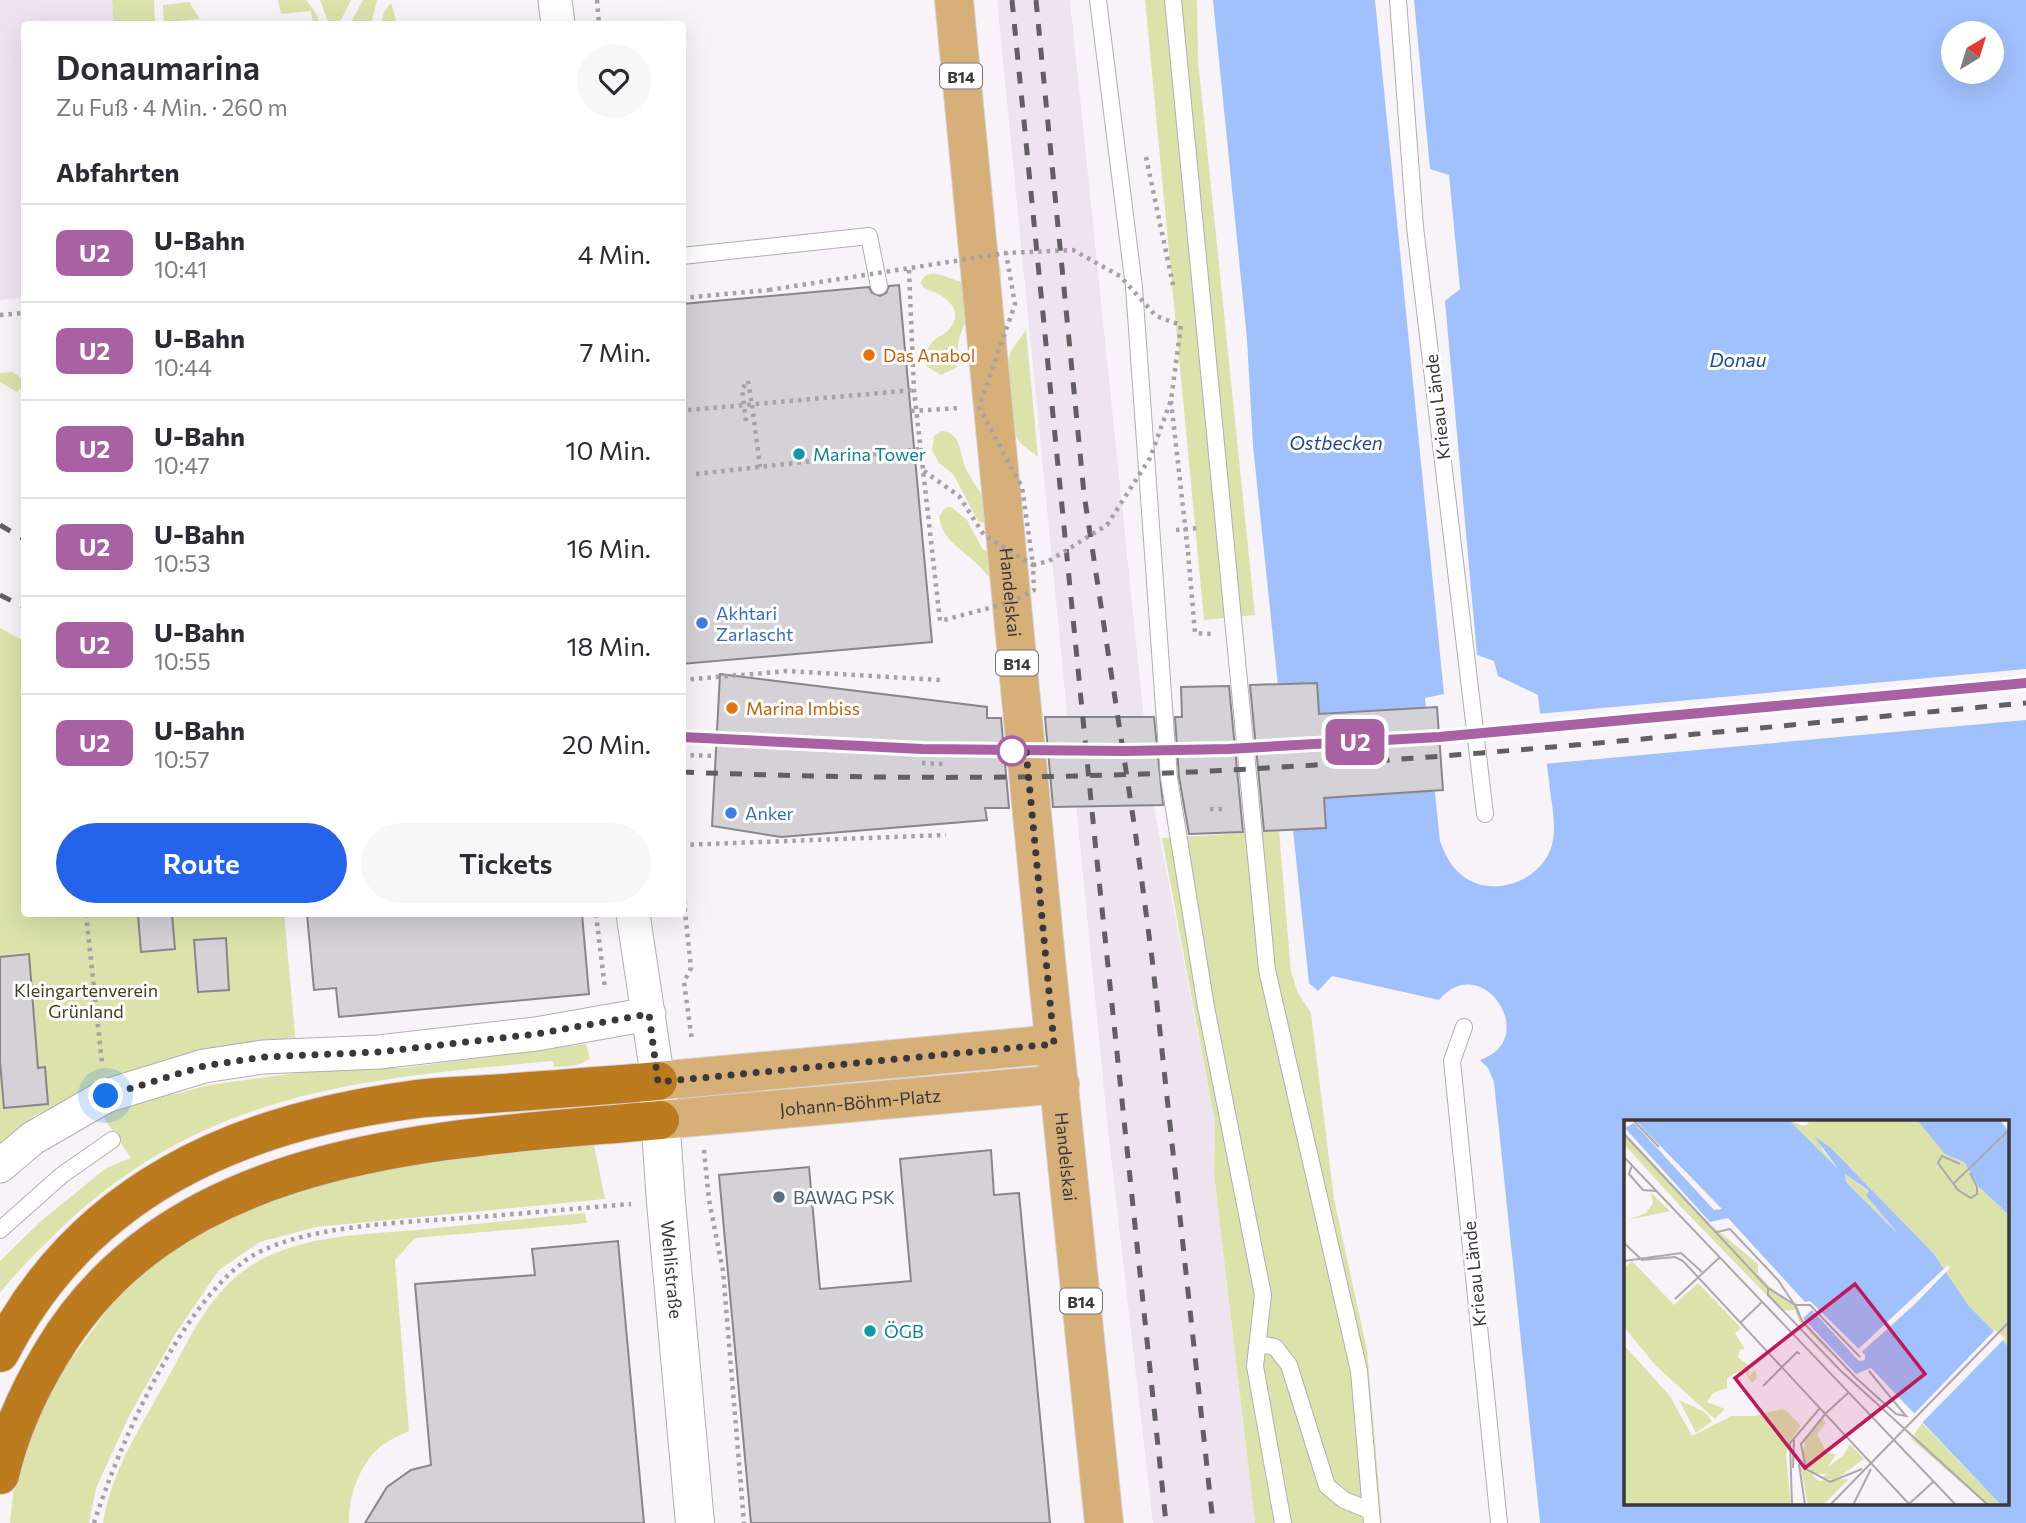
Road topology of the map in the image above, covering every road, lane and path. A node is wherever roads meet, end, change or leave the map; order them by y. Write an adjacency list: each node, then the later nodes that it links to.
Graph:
1 (555, 0): 7 (street)
2 (597, 0): 8 (path)
3 (954, 0): 53 (main road, Handelskai / B14)
4 (1098, 0): 63 (lane)
5 (1173, 0): 31 (lane)
6 (1398, 0): 41 (lane, Krieau Lände)
7 (558, 21)
8 (599, 21)
9 (1144, 145): 14 (path)
10 (1006, 253): 12 (path, bridge); 19 (path, bridge); 23 (path, bridge)
11 (686, 256): 13 (lane)
12 (909, 270): 15 (path, bridge); 20 (path, bridge)
13 (879, 286)
14 (1173, 287)
15 (686, 298)
16 (1178, 312): 19 (path)
17 (21, 313): 18 (path)
18 (0, 315)
19 (1181, 325): 21 (path, bridge)
20 (914, 390): 22 (path); 25 (path, bridge)
21 (1171, 400): 33 (path, bridge); 34 (path, bridge)
22 (752, 405): 24 (path); 26 (path); 28 (path, bridge)
23 (979, 407): 25 (path); 33 (path, bridge)
24 (688, 410)
25 (914, 411): 27 (path, bridge)
26 (746, 421)
27 (921, 449): 28 (path); 29 (path, bridge)
28 (760, 467): 30 (path)
29 (924, 471): 33 (path, bridge); 33 (path, bridge)
30 (696, 474)
31 (1224, 526): 32 (path); 66 (lane)
32 (1169, 531)
33 (1033, 565)
34 (1195, 633)
35 (686, 680): 36 (path)
36 (941, 680)
37 (686, 755): 38 (path)
38 (716, 756)
39 (922, 763): 40 (path)
40 (943, 764)
41 (1485, 814)
42 (946, 835): 43 (path)
43 (686, 845)
44 (86, 917): 56 (path)
45 (596, 917): 49 (path)
46 (633, 917): 50 (street, Wehlistraße)
47 (657, 917): 50 (street, Wehlistraße)
48 (686, 917): 52 (path)
49 (607, 1001)
50 (649, 1014): 54 (street, Wehlistraße); 56 (street)
51 (1464, 1027): 72 (lane, Krieau Lände)
52 (693, 1044)
53 (1054, 1044): 54 (main road); 55 (main road, Handelskai / B14)
54 (658, 1082): 57 (street, Wehlistraße); 64 (highway)
55 (1060, 1084): 57 (main road, Johann-Böhm-Platz); 67 (main road, Handelskai / B14)
56 (106, 1096): 59 (street)
57 (660, 1120): 65 (highway); 69 (street, Wehlistraße)
58 (112, 1140): 62 (lane)
59 (0, 1166)
60 (706, 1172): 70 (path)
61 (631, 1204): 68 (path)
62 (0, 1230)
63 (1259, 1343): 66 (lane); 71 (lane)
64 (0, 1353)
65 (0, 1475)
66 (1372, 1517)
67 (1103, 1521)
68 (94, 1523)
69 (695, 1523)
70 (744, 1523)
71 (1283, 1523)
72 (1499, 1523)

